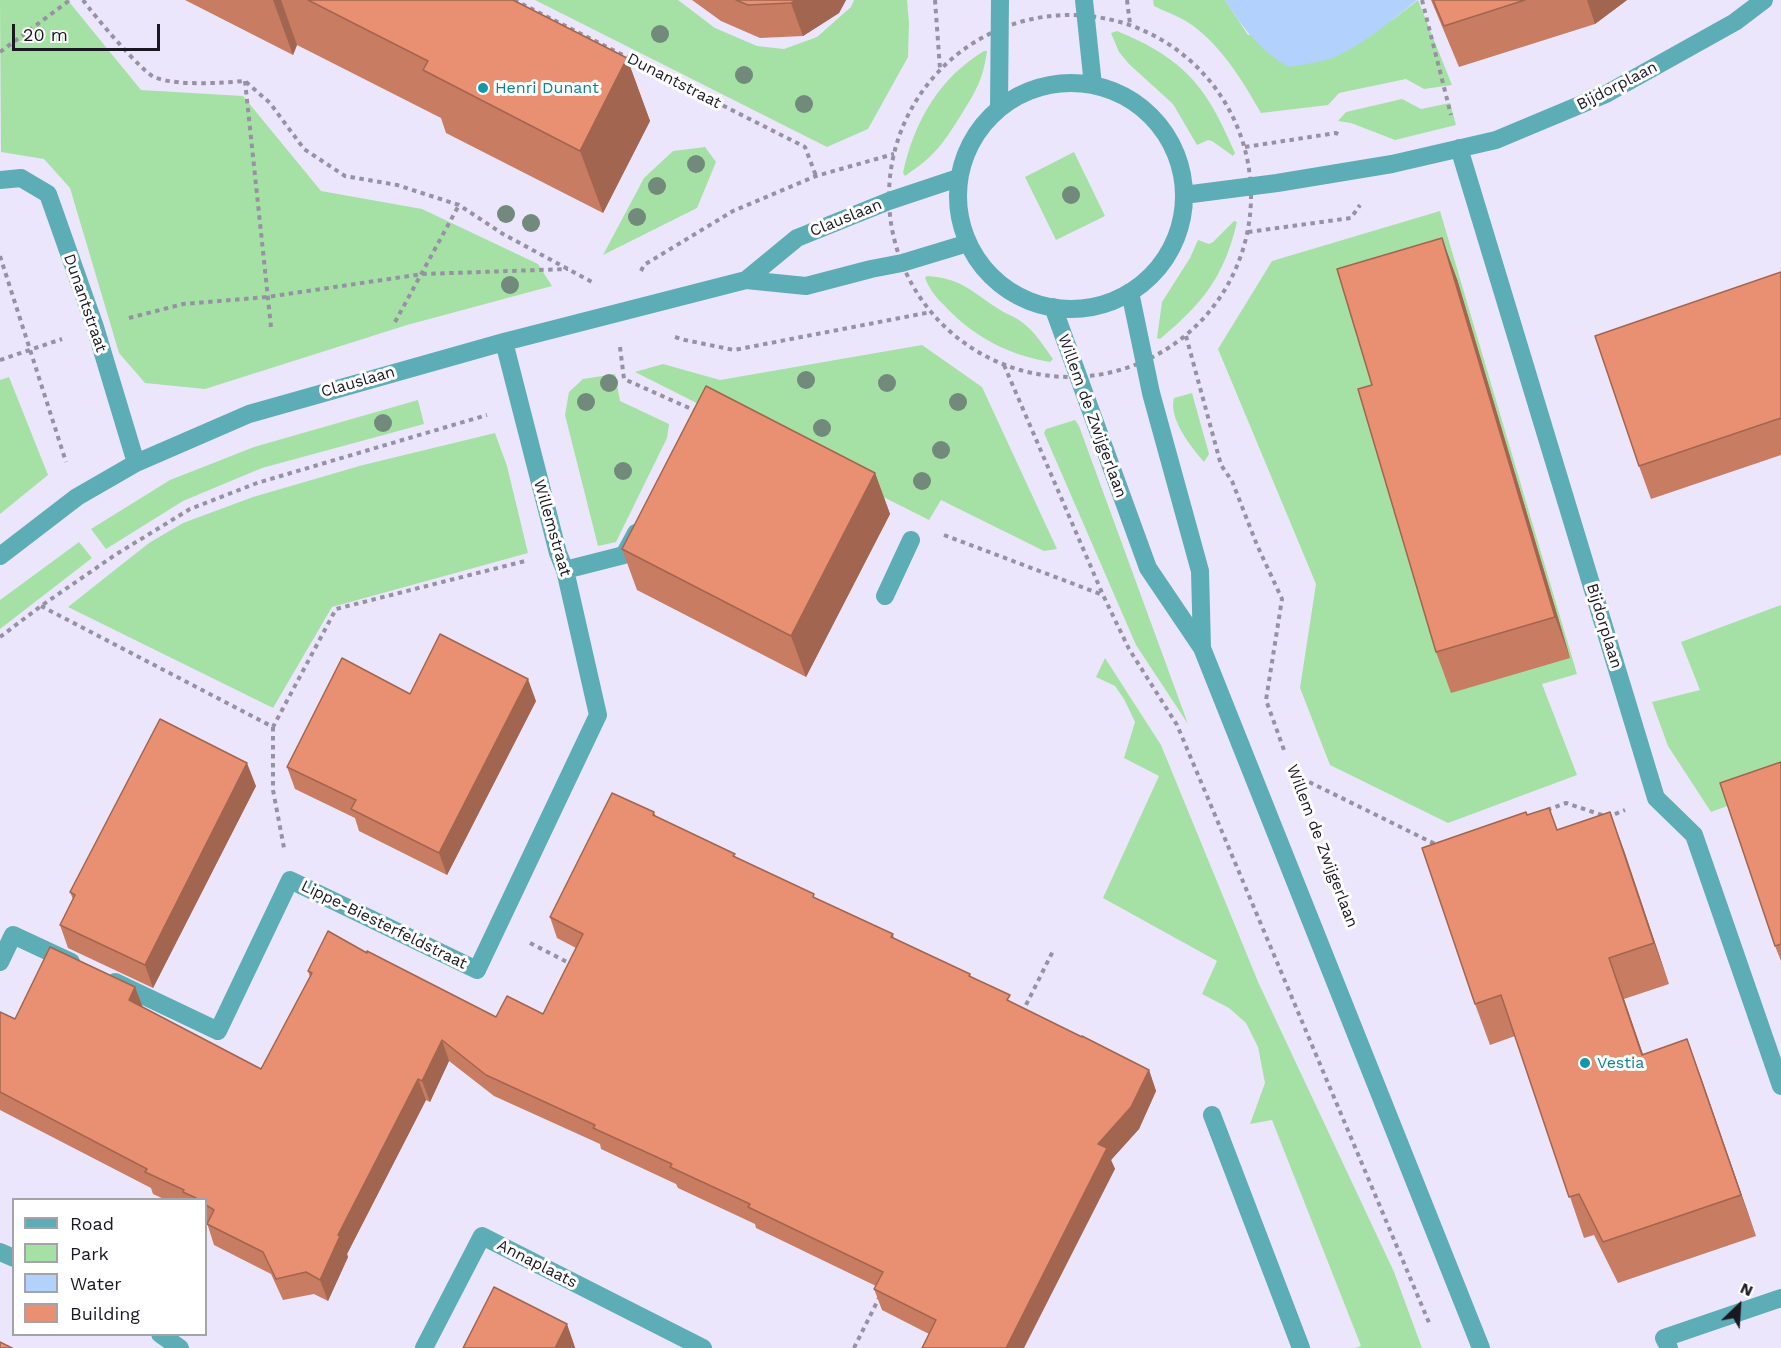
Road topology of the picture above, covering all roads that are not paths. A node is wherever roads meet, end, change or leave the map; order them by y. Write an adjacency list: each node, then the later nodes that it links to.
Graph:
1 (1000, 0): 5 (street)
2 (1764, 0): 6 (street, Bijdorplaan)
3 (1085, 8): 4 (street)
4 (1093, 85): 5 (street); 9 (street)
5 (999, 107): 7 (street)
6 (1459, 148): 9 (street, Bijdorplaan); 24 (street, Bijdorplaan)
7 (958, 178): 10 (street); 11 (street, Clauslaan)
8 (0, 180): 15 (street, Dunantstraat)
9 (1184, 195): 12 (street)
10 (968, 243): 11 (street, Clauslaan); 13 (street)
11 (746, 280): 14 (street, Clauslaan)
12 (1130, 292): 13 (street); 21 (street, Willem de Zwijgerlaan)
13 (1053, 308): 21 (street, Willem de Zwijgerlaan)
14 (504, 342): 15 (street, Clauslaan); 19 (street, Willemstraat)
15 (136, 463): 18 (street, Clauslaan)
16 (647, 515): 19 (street)
17 (911, 540): 20 (street)
18 (0, 556)
19 (561, 562): 22 (street, Willemstraat)
20 (885, 596)
21 (1202, 648): 32 (street, Willem de Zwijgerlaan)
22 (598, 715): 23 (street, Lippe-Biesterfeldstraat)
23 (0, 962)
24 (1781, 1086)
25 (1212, 1115): 31 (street)
26 (1781, 1298): 33 (street)
27 (162, 1336): 28 (street)
28 (180, 1348)
29 (424, 1348): 30 (street, Annaplaats)
30 (703, 1348)
31 (1301, 1348)
32 (1481, 1348)
33 (1669, 1348)

